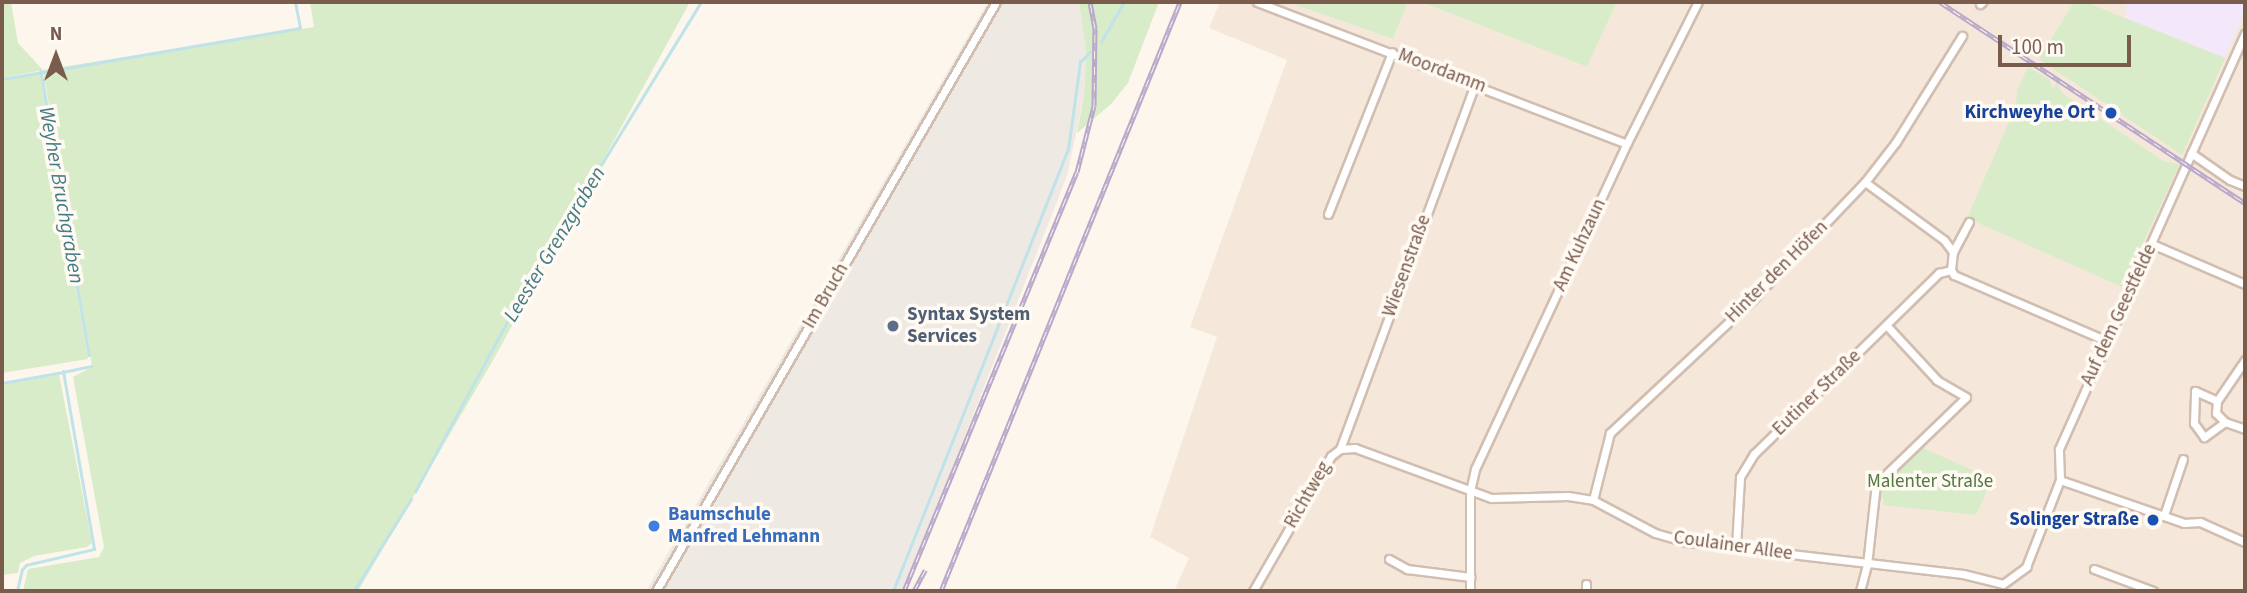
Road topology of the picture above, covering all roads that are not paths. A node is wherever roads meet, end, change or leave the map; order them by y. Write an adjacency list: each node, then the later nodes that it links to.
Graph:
1 (996, 2): 37 (street, Im Bruch)
2 (1257, 2): 6 (street, Moordamm)
3 (1698, 2): 8 (street, Am Kuhzaun)
4 (2245, 34): 9 (street, Auf dem Geestfelde)
5 (1962, 36): 10 (street, Hinter den Höfen)
6 (1392, 52): 7 (street, Moordamm); 12 (street)
7 (1475, 83): 8 (street, Moordamm); 24 (street, Wiesenstraße)
8 (1626, 145): 27 (street, Am Kuhzaun)
9 (2191, 153): 11 (street); 14 (street, Auf dem Geestfelde)
10 (1865, 182): 15 (street); 28 (street, Hinter den Höfen)
11 (2245, 186)
12 (1328, 214)
13 (1969, 222): 15 (street)
14 (2152, 244): 17 (street); 19 (street, Auf dem Geestfelde)
15 (1953, 252): 16 (street)
16 (1951, 270): 18 (street, Eutiner Straße); 19 (street)
17 (2245, 284)
18 (1887, 326): 31 (street, Eutiner Straße); 33 (street)
19 (2107, 341): 26 (street, Auf dem Geestfelde)
20 (2245, 360): 21 (street)
21 (2217, 401): 22 (street); 22 (street)
22 (2225, 422): 23 (street)
23 (2245, 429)
24 (1340, 449): 27 (street, Richtweg); 38 (street, Richtweg)
25 (2183, 459): 29 (street)
26 (2060, 480): 29 (street); 36 (street, Auf dem Geestfelde)
27 (1470, 491): 28 (street, Coulainer Allee); 35 (street, Am Kuhzaun)
28 (1593, 500): 31 (street, Coulainer Allee)
29 (2164, 515): 30 (street)
30 (2245, 542)
31 (1736, 547): 33 (street, Coulainer Allee)
32 (1390, 559): 35 (street)
33 (1867, 565): 36 (street, Coulainer Allee); 40 (street)
34 (2094, 569): 41 (street)
35 (1470, 577): 39 (street, Am Kuhzaun)
36 (2004, 588)
37 (656, 591)
38 (1253, 591)
39 (1470, 591)
40 (1860, 591)
41 (2153, 591)

